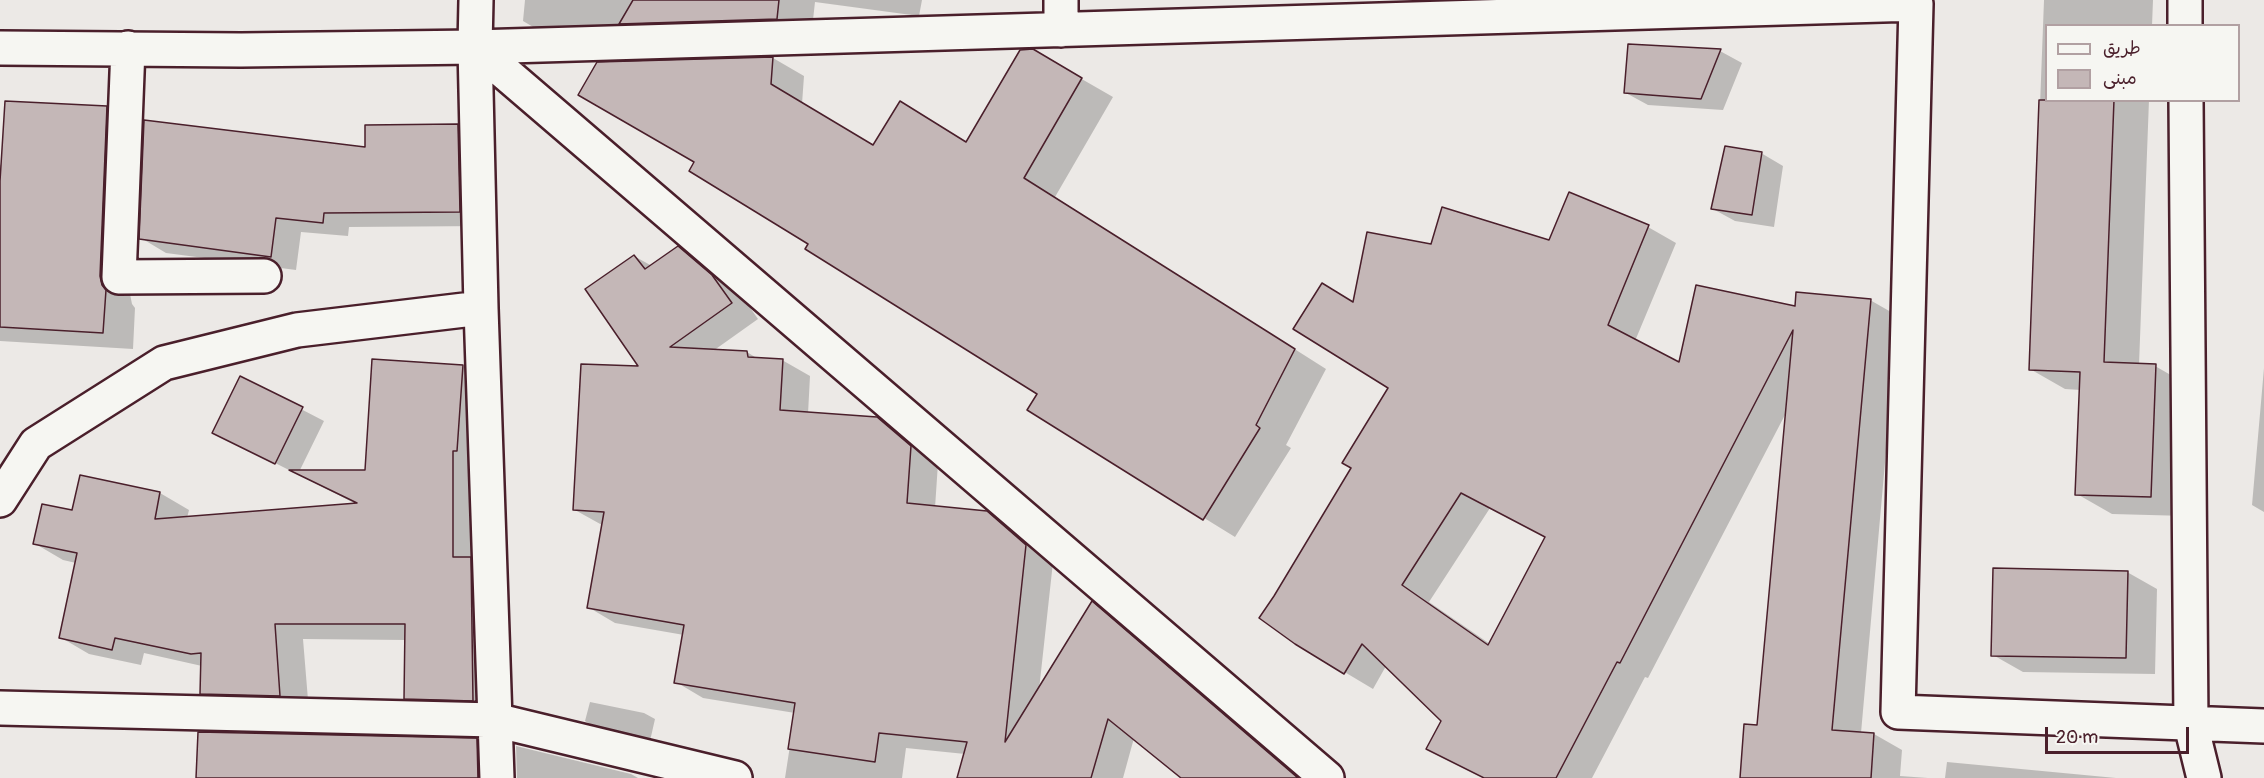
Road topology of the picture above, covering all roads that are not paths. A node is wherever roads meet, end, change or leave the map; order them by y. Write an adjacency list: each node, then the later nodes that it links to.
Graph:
1 (476, 0): 5 (street)
2 (2185, 0): 4 (street)
3 (1061, 15): 5 (street); 14 (street)
4 (2185, 24)
5 (475, 47): 7 (street); 10 (street); 18 (street)
6 (0, 48): 7 (street)
7 (128, 48): 9 (street)
8 (2186, 102): 14 (street)
9 (264, 276)
10 (481, 308): 11 (street); 13 (street)
11 (0, 500)
12 (0, 708): 13 (street)
13 (495, 720): 16 (street); 17 (street)
14 (2191, 725): 15 (street); 19 (street)
15 (2264, 726)
16 (497, 778)
17 (735, 778)
18 (1327, 778)
19 (2204, 778)

